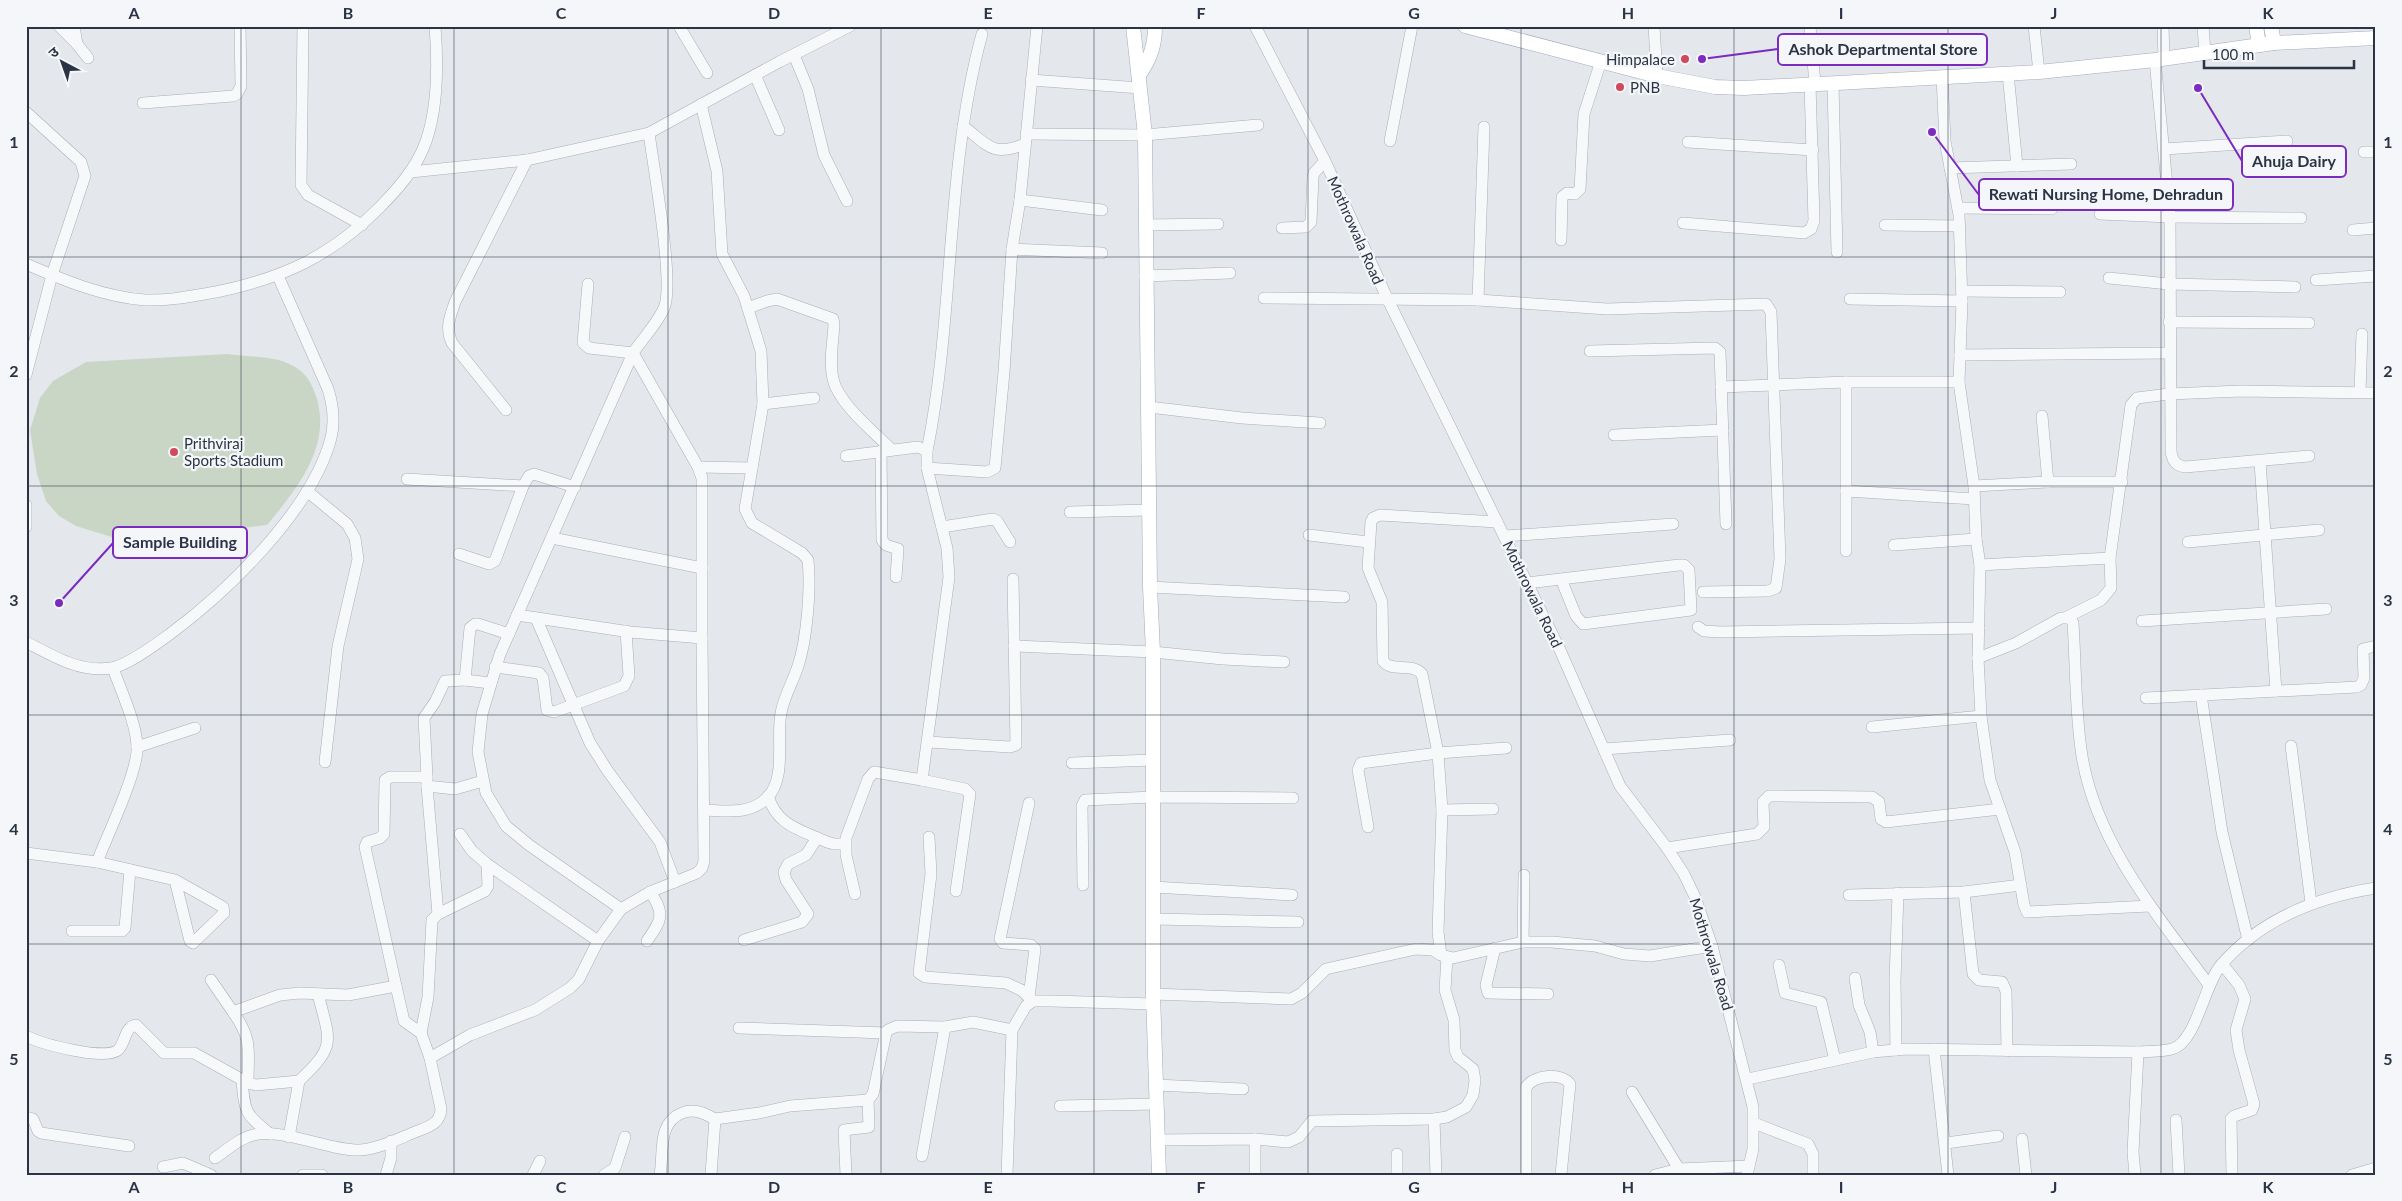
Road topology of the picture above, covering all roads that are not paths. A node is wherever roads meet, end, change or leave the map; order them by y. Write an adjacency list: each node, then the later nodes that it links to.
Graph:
1 (59, 26): 24 (street)
2 (74, 26): 24 (street)
3 (240, 26): 41 (street)
4 (303, 26): 72 (street)
5 (435, 26): 61 (street)
6 (679, 26): 32 (street)
7 (850, 26): 27 (street)
8 (1037, 26): 37 (street)
9 (1133, 26): 38 (main road)
10 (1155, 26): 38 (main road)
11 (1255, 26): 57 (street, Mothrowala Road)
12 (1412, 26): 51 (street)
13 (1465, 26): 30 (main road)
14 (1654, 26): 35 (street)
15 (1810, 26): 40 (street)
16 (2034, 26): 31 (street)
17 (2162, 26): 29 (street)
18 (2203, 26): 26 (street)
19 (2256, 26): 25 (main road)
20 (2271, 26): 23 (main road)
21 (982, 34): 45 (street)
22 (2376, 38): 23 (main road)
23 (2274, 42): 25 (main road)
24 (77, 44): 28 (street)
25 (2259, 45): 26 (main road)
26 (2205, 53): 29 (main road)
27 (794, 55): 34 (street); 63 (street)
28 (88, 58)
29 (2160, 59): 31 (main road); 54 (street)
30 (1600, 61): 35 (main road); 79 (street)
31 (2039, 72): 33 (main road)
32 (708, 73)
33 (2008, 73): 36 (main road); 59 (street)
34 (755, 75): 42 (street); 47 (street)
35 (1657, 76): 40 (main road)
36 (1942, 76): 39 (main road); 60 (street)
37 (1031, 80): 38 (street); 50 (street)
38 (1139, 81): 49 (main road)
39 (1833, 83): 40 (main road); 81 (street)
40 (1813, 84): 55 (street)
41 (143, 104)
42 (702, 104): 48 (street); 100 (street)
43 (26, 112): 85 (street)
44 (1258, 125): 49 (street)
45 (963, 126): 50 (street); 125 (street)
46 (1484, 127): 99 (street)
47 (779, 130)
48 (649, 132): 56 (street); 105 (street)
49 (1145, 135): 50 (street); 73 (main road)
50 (1026, 139): 62 (street)
51 (1390, 141)
52 (2287, 141): 54 (street)
53 (1688, 142): 55 (street)
54 (2164, 149): 68 (street)
55 (1813, 150): 70 (street)
56 (527, 160): 61 (street); 119 (street)
57 (1325, 161): 76 (street); 98 (street, Mothrowala Road)
58 (2071, 164): 59 (street)
59 (2016, 166): 60 (street)
60 (1950, 168): 64 (street)
61 (411, 172): 72 (street)
62 (1020, 200): 66 (street); 80 (street)
63 (847, 201)
64 (1958, 208): 65 (street); 75 (street)
65 (2052, 209)
66 (1102, 210)
67 (2100, 214): 68 (street)
68 (2170, 217): 69 (street); 92 (street)
69 (2301, 218)
70 (1683, 223)
71 (1218, 224): 73 (street)
72 (362, 225): 86 (street)
73 (1145, 225): 87 (main road)
74 (1885, 225): 75 (street)
75 (1960, 226): 95 (street)
76 (1282, 228)
77 (2376, 228): 78 (street)
78 (2353, 230)
79 (1560, 240)
80 (1012, 249): 82 (street); 131 (street)
81 (1837, 252)
82 (1102, 253)
83 (26, 264): 85 (street)
84 (1230, 273): 87 (street)
85 (52, 275): 86 (street); 108 (street)
86 (278, 276): 138 (street)
87 (1145, 276): 118 (main road)
88 (2376, 276): 90 (street)
89 (2109, 278): 92 (street)
90 (2316, 280)
91 (588, 284): 105 (street)
92 (2169, 284): 93 (street); 101 (street)
93 (2295, 287)
94 (2060, 292): 95 (street)
95 (1962, 296): 97 (street); 107 (street)
96 (1264, 298): 98 (street)
97 (1850, 299)
98 (1388, 300): 99 (street); 144 (street, Mothrowala Road)
99 (1478, 300): 111 (street)
100 (748, 308): 117 (street); 124 (street)
101 (2170, 322): 102 (street); 106 (street)
102 (2308, 323)
103 (2362, 334): 113 (street)
104 (1590, 350): 112 (street)
105 (633, 353): 129 (street); 137 (street)
106 (2170, 353): 107 (street); 114 (street)
107 (1960, 354): 110 (street)
108 (26, 375)
109 (1846, 382): 110 (street); 111 (street); 139 (street)
110 (1959, 382): 136 (street)
111 (1775, 385): 112 (street); 169 (street)
112 (1721, 387): 122 (street)
113 (2360, 392): 114 (street); 115 (street)
114 (2169, 394): 128 (street); 134 (street)
115 (2376, 394)
116 (814, 398): 117 (street)
117 (763, 404): 130 (street)
118 (1149, 407): 121 (street); 142 (main road)
119 (506, 410)
120 (2042, 416): 133 (street)
121 (1320, 423)
122 (1723, 430): 123 (street); 146 (street)
123 (1614, 434)
124 (886, 451): 125 (street); 126 (street); 164 (street)
125 (928, 451): 131 (street)
126 (846, 456)
127 (2309, 456): 128 (street)
128 (2260, 462): 150 (street)
129 (698, 467): 130 (street); 163 (street)
130 (752, 468): 212 (street)
131 (927, 468): 148 (street)
132 (407, 479): 135 (street)
133 (2048, 482): 134 (street); 136 (street)
134 (2122, 482): 161 (street)
135 (523, 486): 137 (street); 160 (street)
136 (1974, 486): 140 (street)
137 (575, 487): 153 (street)
138 (306, 491): 189 (street); 207 (street)
139 (1846, 491): 140 (street); 159 (street)
140 (1974, 499): 154 (street)
141 (26, 505): 147 (street)
142 (1149, 510): 143 (street); 168 (main road)
143 (1070, 512)
144 (1497, 522): 152 (street, Mothrowala Road); 156 (street)
145 (1673, 524): 152 (street)
146 (1726, 524)
147 (26, 527)
148 (942, 527): 155 (street); 200 (street)
149 (2319, 530): 150 (street)
150 (2265, 534): 157 (street); 172 (street)
151 (1309, 535): 156 (street)
152 (1505, 536): 167 (street, Mothrowala Road)
153 (552, 538): 163 (street); 173 (street)
154 (1976, 539): 158 (street); 162 (street)
155 (1010, 542)
156 (1368, 542): 205 (street)
157 (2188, 542)
158 (1894, 545)
159 (1846, 551)
160 (459, 554)
161 (2110, 558): 162 (street); 174 (street)
162 (1980, 565): 178 (street)
163 (702, 568): 181 (street)
164 (896, 577)
165 (1013, 579): 183 (street)
166 (1561, 579): 166 (street); 167 (street)
167 (1528, 584): 204 (street, Mothrowala Road)
168 (1150, 587): 170 (street); 185 (main road)
169 (1703, 592)
170 (1344, 597)
171 (2326, 610): 172 (street)
172 (2270, 613): 176 (street); 192 (street)
173 (517, 615): 175 (street); 180 (street)
174 (2067, 617): 186 (street); 245 (street)
175 (536, 618): 179 (street); 195 (street)
176 (2142, 621)
177 (1698, 627): 178 (street)
178 (1979, 628): 186 (street)
179 (626, 631): 181 (street); 195 (street)
180 (508, 634): 188 (street); 190 (street)
181 (702, 638): 218 (street)
182 (26, 642): 189 (street)
183 (1014, 646): 185 (street); 200 (street)
184 (2376, 646): 192 (street)
185 (1153, 652): 187 (street); 206 (main road)
186 (1978, 658): 196 (street)
187 (1284, 662)
188 (495, 667): 191 (street); 195 (street)
189 (114, 668): 202 (street)
190 (465, 680): 191 (street); 211 (street)
191 (490, 683): 210 (street)
192 (2276, 691): 193 (street)
193 (2200, 696): 194 (street); 252 (street)
194 (2146, 698)
195 (576, 706): 232 (street)
196 (1981, 716): 197 (street); 217 (street)
197 (1872, 727)
198 (195, 728): 202 (street)
199 (1730, 740): 204 (street)
200 (928, 742): 209 (street)
201 (2291, 746): 244 (street)
202 (137, 747): 227 (street)
203 (1506, 748): 205 (street)
204 (1604, 749): 225 (street, Mothrowala Road)
205 (1438, 753): 219 (street); 220 (street)
206 (1153, 760): 208 (street); 213 (main road)
207 (325, 762)
208 (1072, 763)
209 (922, 780): 224 (street); 237 (street)
210 (483, 781): 211 (street); 246 (street)
211 (427, 782): 247 (street); 264 (street)
212 (768, 796): 218 (street); 223 (street)
213 (1153, 797): 214 (street); 233 (street); 235 (main road)
214 (1293, 798)
215 (1028, 803): 267 (street)
216 (1493, 809): 219 (street)
217 (2000, 809): 225 (street); 234 (street)
218 (705, 810): 232 (street)
219 (1442, 810): 258 (street)
220 (1368, 827)
221 (460, 834): 228 (street)
222 (929, 837): 267 (street)
223 (817, 838): 224 (street); 251 (street)
224 (845, 844): 241 (street)
225 (1667, 848): 256 (street, Mothrowala Road)
226 (26, 853): 227 (street)
227 (97, 862): 229 (street)
228 (487, 864): 247 (street); 253 (street)
229 (130, 870): 231 (street); 250 (street)
230 (1524, 875): 255 (street)
231 (175, 880): 231 (street)
232 (675, 882): 238 (street)
233 (1083, 885)
234 (2021, 885): 239 (street); 245 (street)
235 (1153, 887): 242 (street); 248 (main road)
236 (2376, 888): 244 (street)
237 (956, 891)
238 (650, 892): 246 (street); 254 (street)
239 (1964, 892): 240 (street); 278 (street)
240 (1898, 893): 243 (street); 277 (street)
241 (855, 894)
242 (1292, 895)
243 (1849, 895)
244 (2311, 903): 252 (street)
245 (2150, 906): 263 (street)
246 (621, 909): 253 (street)
247 (438, 914): 273 (street)
248 (1154, 919): 249 (street); 268 (main road)
249 (1298, 922)
250 (72, 931)
251 (744, 940)
252 (2248, 940): 259 (street)
253 (598, 941): 281 (street)
254 (647, 941)
255 (1523, 942): 256 (street); 257 (street)
256 (1712, 946): 283 (street, Mothrowala Road)
257 (1495, 948): 258 (street); 266 (street)
258 (1444, 956): 268 (street); 294 (street)
259 (2222, 964): 263 (street); 337 (street)
260 (1779, 965): 282 (street)
261 (1855, 978): 279 (street)
262 (211, 980): 269 (street)
263 (2208, 985): 280 (street)
264 (396, 986): 265 (street); 273 (street)
265 (318, 994): 269 (street); 284 (street)
266 (1548, 994)
267 (1031, 999): 268 (street); 272 (street)
268 (1153, 999): 286 (main road)
269 (233, 1012): 285 (street)
270 (945, 1027): 272 (street); 274 (street); 308 (street)
271 (739, 1028): 274 (street)
272 (1012, 1030): 324 (street)
273 (421, 1032): 281 (street)
274 (886, 1033): 289 (street)
275 (26, 1036): 285 (street)
276 (1934, 1049): 277 (street); 278 (street); 305 (street)
277 (1896, 1050): 279 (street)
278 (2007, 1051): 280 (street)
279 (1873, 1052): 282 (street)
280 (2138, 1052): 335 (street)
281 (430, 1058): 304 (street)
282 (1835, 1060): 283 (street)
283 (1748, 1079): 296 (street, Mothrowala Road)
284 (299, 1081): 285 (street); 300 (street)
285 (245, 1082): 297 (street)
286 (1156, 1085): 287 (street); 290 (main road)
287 (1243, 1089)
288 (1632, 1092): 313 (street)
289 (868, 1100): 293 (street); 323 (street)
290 (1157, 1104): 291 (street); 303 (main road)
291 (1060, 1106)
292 (26, 1117): 306 (street)
293 (715, 1119): 321 (street); 322 (street)
294 (1434, 1119): 301 (street); 328 (street)
295 (2176, 1120): 336 (street)
296 (1754, 1124): 314 (street, Mothrowala Road); 332 (street)
297 (270, 1134): 300 (street); 309 (street)
298 (625, 1136): 320 (street)
299 (1998, 1136): 305 (street)
300 (289, 1138): 304 (street)
301 (1255, 1139): 303 (street); 326 (street)
302 (2022, 1139): 334 (street)
303 (1158, 1140): 325 (main road)
304 (391, 1141): 318 (street)
305 (1946, 1143): 333 (street)
306 (129, 1146)
307 (1397, 1154): 327 (street)
308 (922, 1156)
309 (215, 1158)
310 (540, 1161): 319 (street)
311 (163, 1167): 315 (street)
312 (2376, 1168): 338 (street)
313 (1679, 1170): 314 (street); 331 (street)
314 (1748, 1170)
315 (211, 1175)
316 (304, 1175): 317 (street)
317 (322, 1175)
318 (386, 1175)
319 (533, 1175)
320 (604, 1175)
321 (660, 1175)
322 (711, 1175)
323 (846, 1175)
324 (1007, 1175)
325 (1158, 1175)
326 (1255, 1175)
327 (1397, 1175)
328 (1436, 1175)
329 (1526, 1175): 330 (street)
330 (1561, 1175)
331 (1655, 1175)
332 (1813, 1175)
333 (1948, 1175)
334 (2026, 1175)
335 (2135, 1175)
336 (2179, 1175)
337 (2232, 1175)
338 (2352, 1175)

